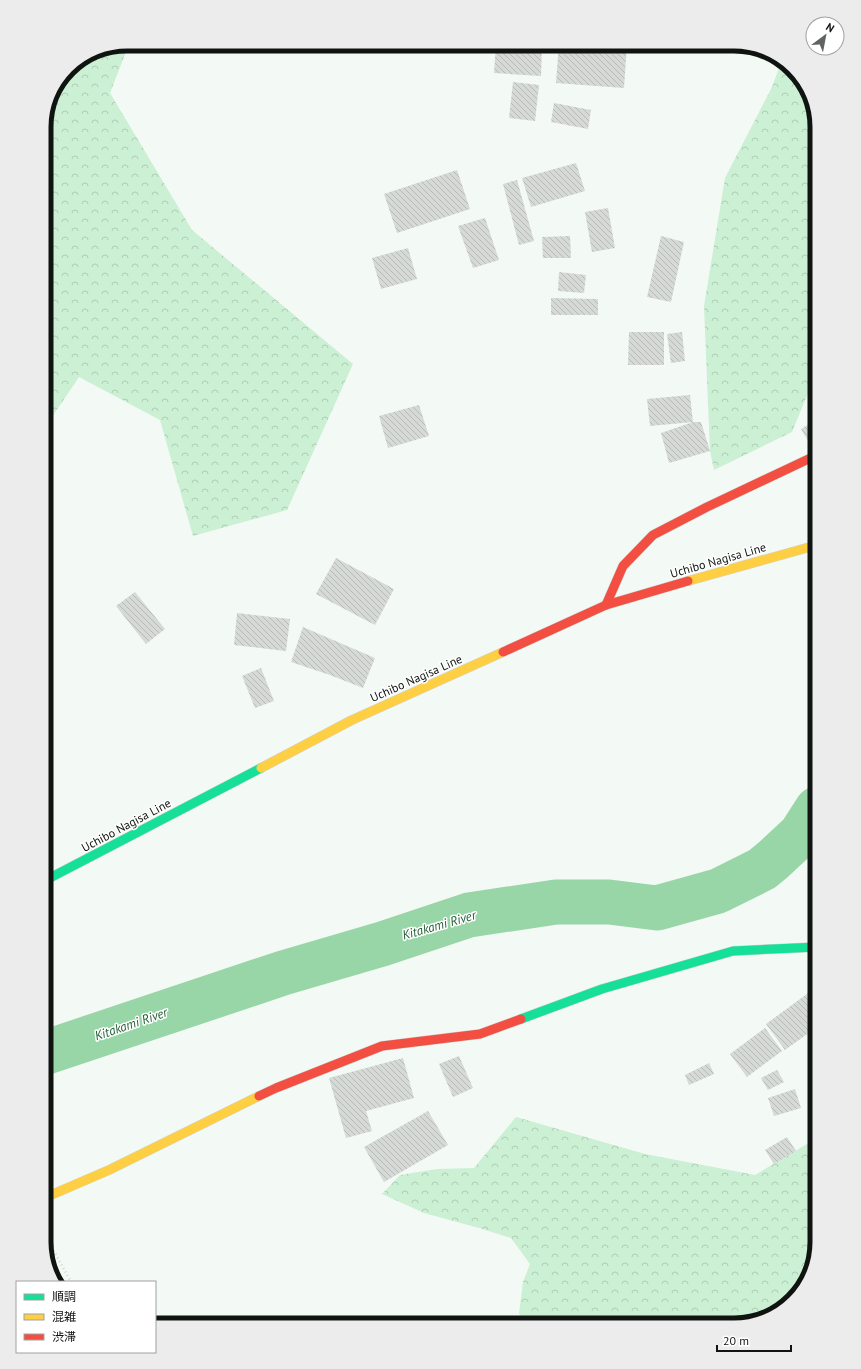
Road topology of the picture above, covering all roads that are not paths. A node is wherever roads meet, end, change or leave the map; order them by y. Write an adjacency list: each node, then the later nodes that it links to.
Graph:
1 (810, 458): 3 (main road)
2 (810, 546): 3 (main road, Uchibo Nagisa Line)
3 (606, 605): 4 (main road, Uchibo Nagisa Line)
4 (51, 877)
5 (810, 946): 6 (main road)
6 (51, 1195)

